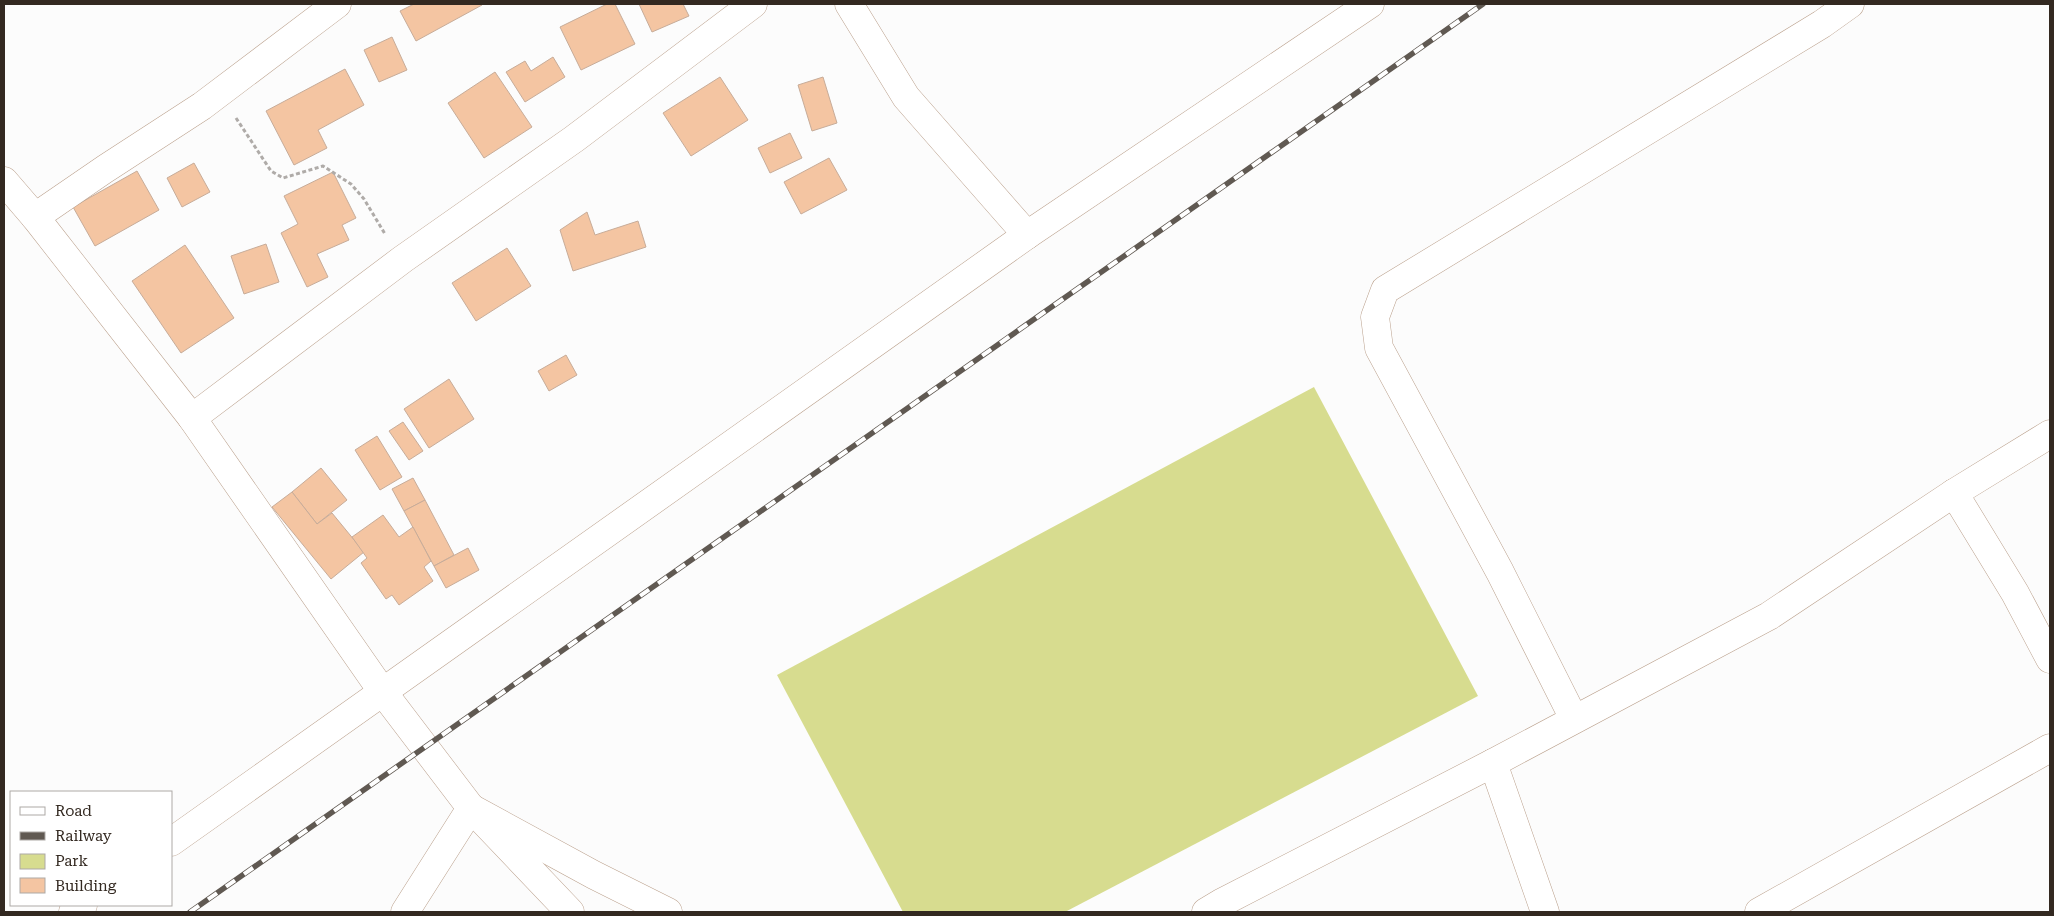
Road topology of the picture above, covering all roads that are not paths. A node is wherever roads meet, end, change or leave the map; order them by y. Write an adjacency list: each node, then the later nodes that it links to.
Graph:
1 (337, 4): 7 (street)
2 (754, 4): 9 (street)
3 (849, 4): 8 (street)
4 (1370, 4): 8 (street)
5 (1850, 4): 14 (street)
6 (4, 181): 7 (street)
7 (35, 217): 9 (street)
8 (1027, 235): 13 (street)
9 (192, 418): 13 (street)
10 (2050, 434): 11 (street)
11 (1954, 493): 12 (street); 14 (street)
12 (2050, 659)
13 (382, 691): 17 (street); 18 (street)
14 (1574, 719): 16 (street)
15 (2050, 748): 24 (street)
16 (1493, 763): 19 (street); 23 (street)
17 (471, 808): 20 (street); 21 (street); 22 (street)
18 (172, 841)
19 (1217, 909)
20 (405, 912)
21 (570, 912)
22 (668, 912)
23 (1545, 912)
24 (1760, 912)

